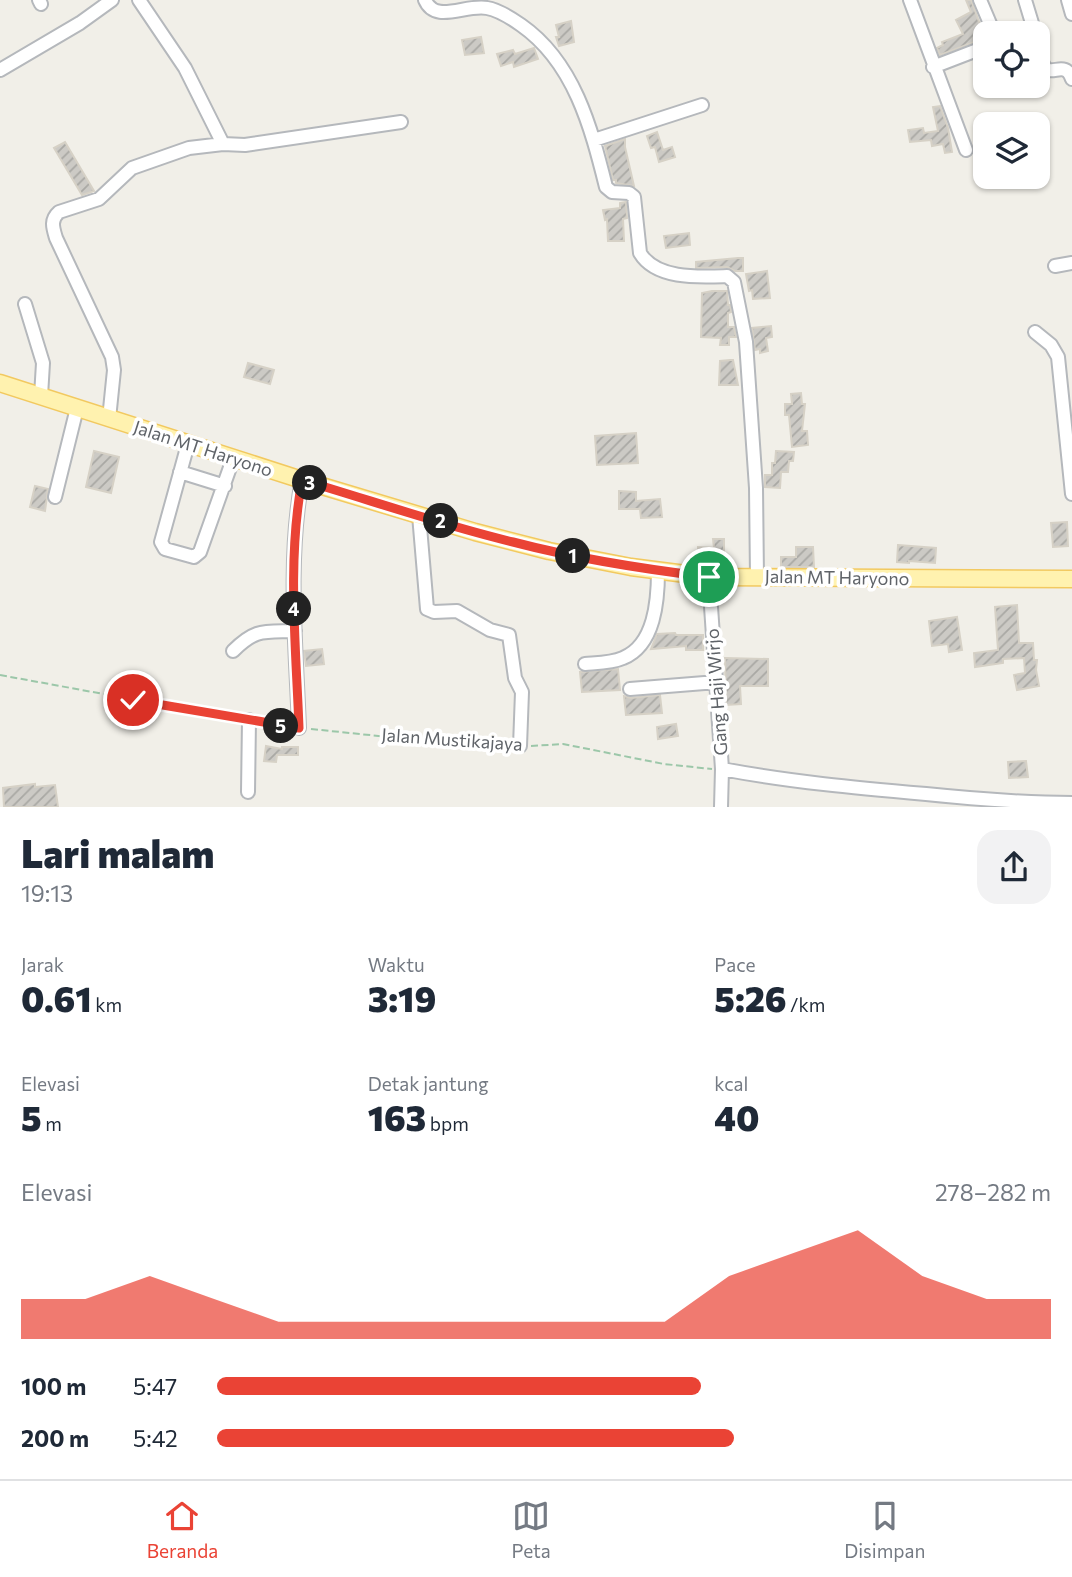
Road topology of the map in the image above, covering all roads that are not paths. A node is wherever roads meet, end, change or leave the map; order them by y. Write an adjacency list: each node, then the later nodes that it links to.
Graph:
1 (112, 0): 13 (street)
2 (139, 0): 19 (street)
3 (425, 0): 18 (street)
4 (910, 0): 12 (street)
5 (980, 0): 9 (street)
6 (1025, 0): 10 (street)
7 (1068, 0): 8 (street)
8 (1072, 14)
9 (989, 21)
10 (1031, 21)
11 (973, 52): 12 (street)
12 (933, 67): 20 (street)
13 (0, 70)
14 (1050, 70): 15 (street)
15 (1072, 79)
16 (702, 105): 18 (street)
17 (401, 122): 19 (street)
18 (594, 140): 39 (street)
19 (223, 144): 28 (street)
20 (966, 150)
21 (1072, 263): 22 (street)
22 (1055, 266)
23 (25, 304): 26 (street)
24 (1035, 332): 34 (street)
25 (0, 383): 26 (main road, Jalan MT Haryono)
26 (41, 396): 27 (main road, Jalan MT Haryono)
27 (77, 408): 28 (main road, Jalan MT Haryono); 35 (street)
28 (109, 419): 29 (main road, Jalan MT Haryono)
29 (188, 444): 30 (main road, Jalan MT Haryono); 31 (street)
30 (233, 459): 32 (main road, Jalan MT Haryono); 33 (street)
31 (180, 472): 33 (street); 33 (street)
32 (302, 480): 36 (main road, Jalan MT Haryono); 41 (street)
33 (225, 486)
34 (1072, 495)
35 (55, 497)
36 (419, 514): 37 (main road, Jalan MT Haryono); 48 (street)
37 (658, 571): 38 (main road, Jalan MT Haryono); 43 (street)
38 (709, 577): 39 (main road, Jalan MT Haryono); 44 (street, Gang Haji Wirjo)
39 (757, 577): 40 (main road, Jalan MT Haryono)
40 (1072, 579)
41 (295, 631): 42 (street); 47 (street)
42 (233, 651)
43 (585, 664)
44 (718, 682): 45 (street); 49 (street, Gang Haji Wirjo)
45 (630, 689)
46 (248, 720): 50 (street)
47 (299, 728)
48 (520, 746)
49 (723, 769): 51 (street); 52 (street, Gang Haji Wirjo)
50 (248, 792)
51 (1072, 803)
52 (721, 807)

